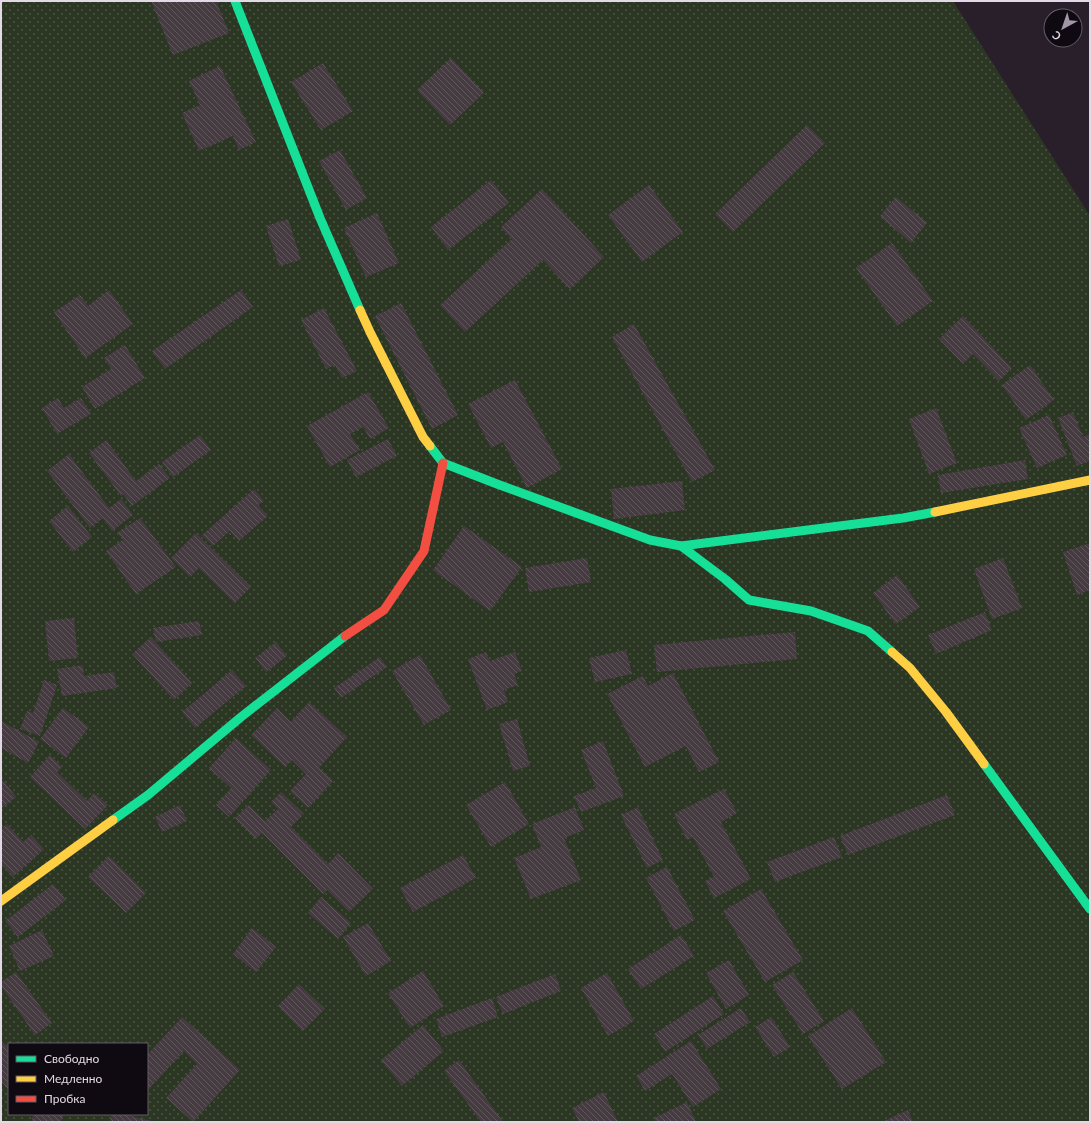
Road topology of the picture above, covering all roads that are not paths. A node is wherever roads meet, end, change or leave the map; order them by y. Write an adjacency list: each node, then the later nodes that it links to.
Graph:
1 (235, 1): 2 (street)
2 (443, 463): 4 (street); 5 (street)
3 (1090, 480): 4 (street)
4 (681, 546): 6 (street)
5 (1, 901)
6 (1090, 908)

